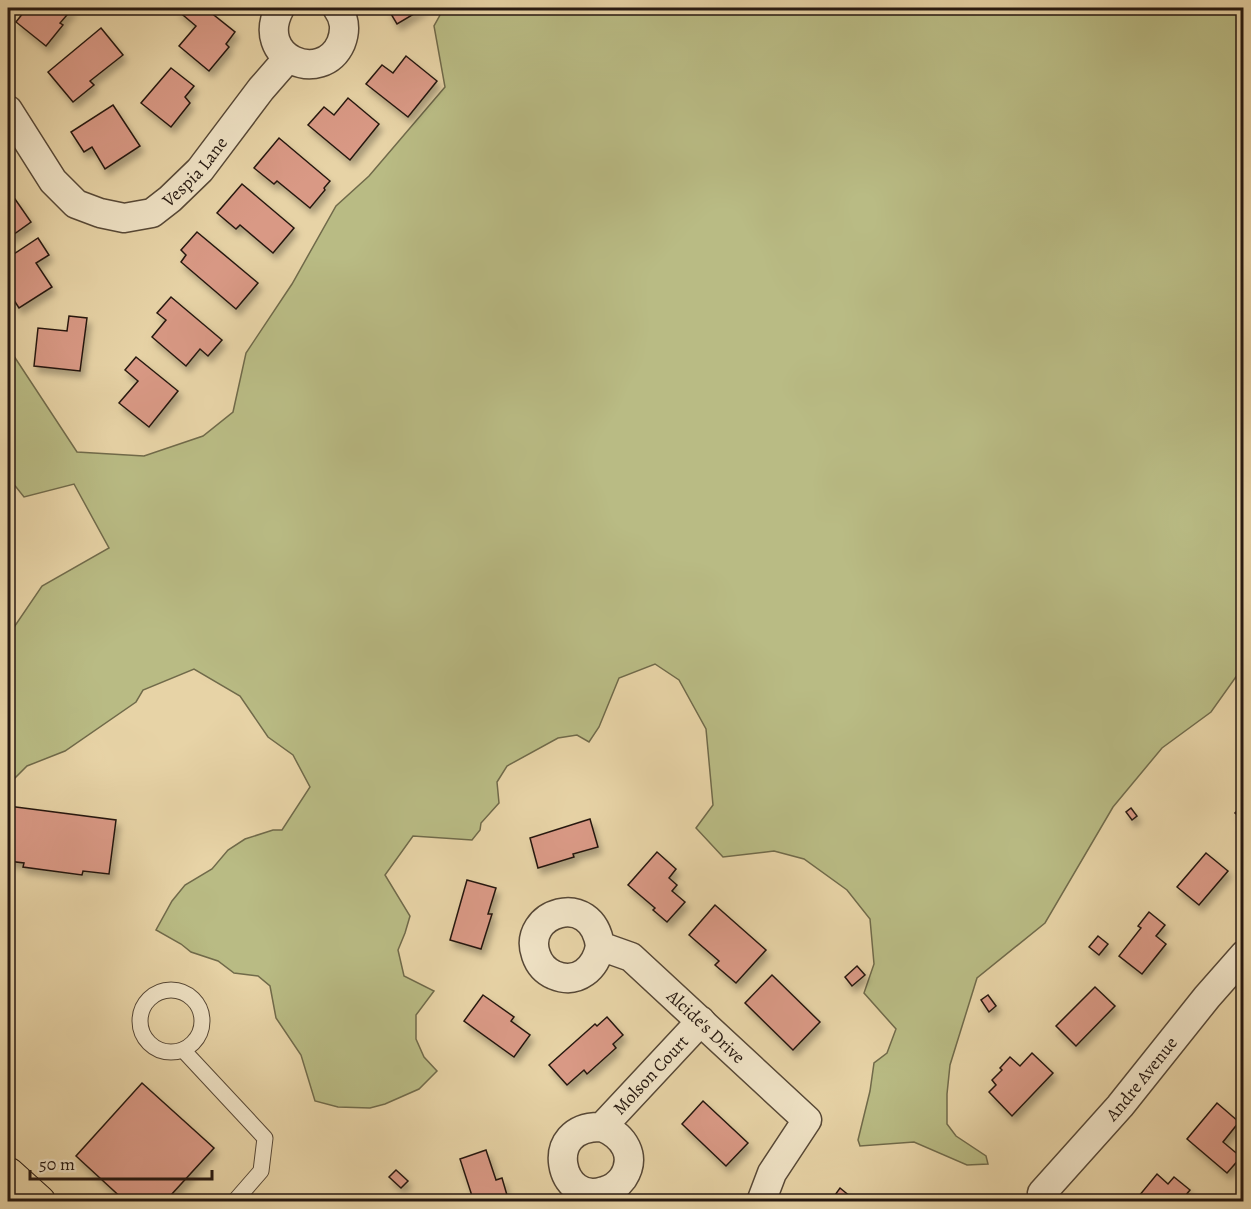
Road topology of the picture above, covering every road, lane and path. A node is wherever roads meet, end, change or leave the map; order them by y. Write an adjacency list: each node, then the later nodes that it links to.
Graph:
1 (280, 8): 3 (street)
2 (338, 8): 3 (street)
3 (288, 58): 4 (street, Vespia Lane)
4 (8, 110)
5 (600, 946): 7 (street, Alcide's Drive)
6 (1244, 955): 11 (street, Andre Avenue)
7 (700, 1021): 9 (street, Molson Court); 14 (street, Alcide's Drive)
8 (183, 1050): 8 (lane); 13 (lane)
9 (603, 1127)
10 (8, 1174): 12 (main road)
11 (1047, 1201)
12 (39, 1202)
13 (234, 1202)
14 (760, 1202)

